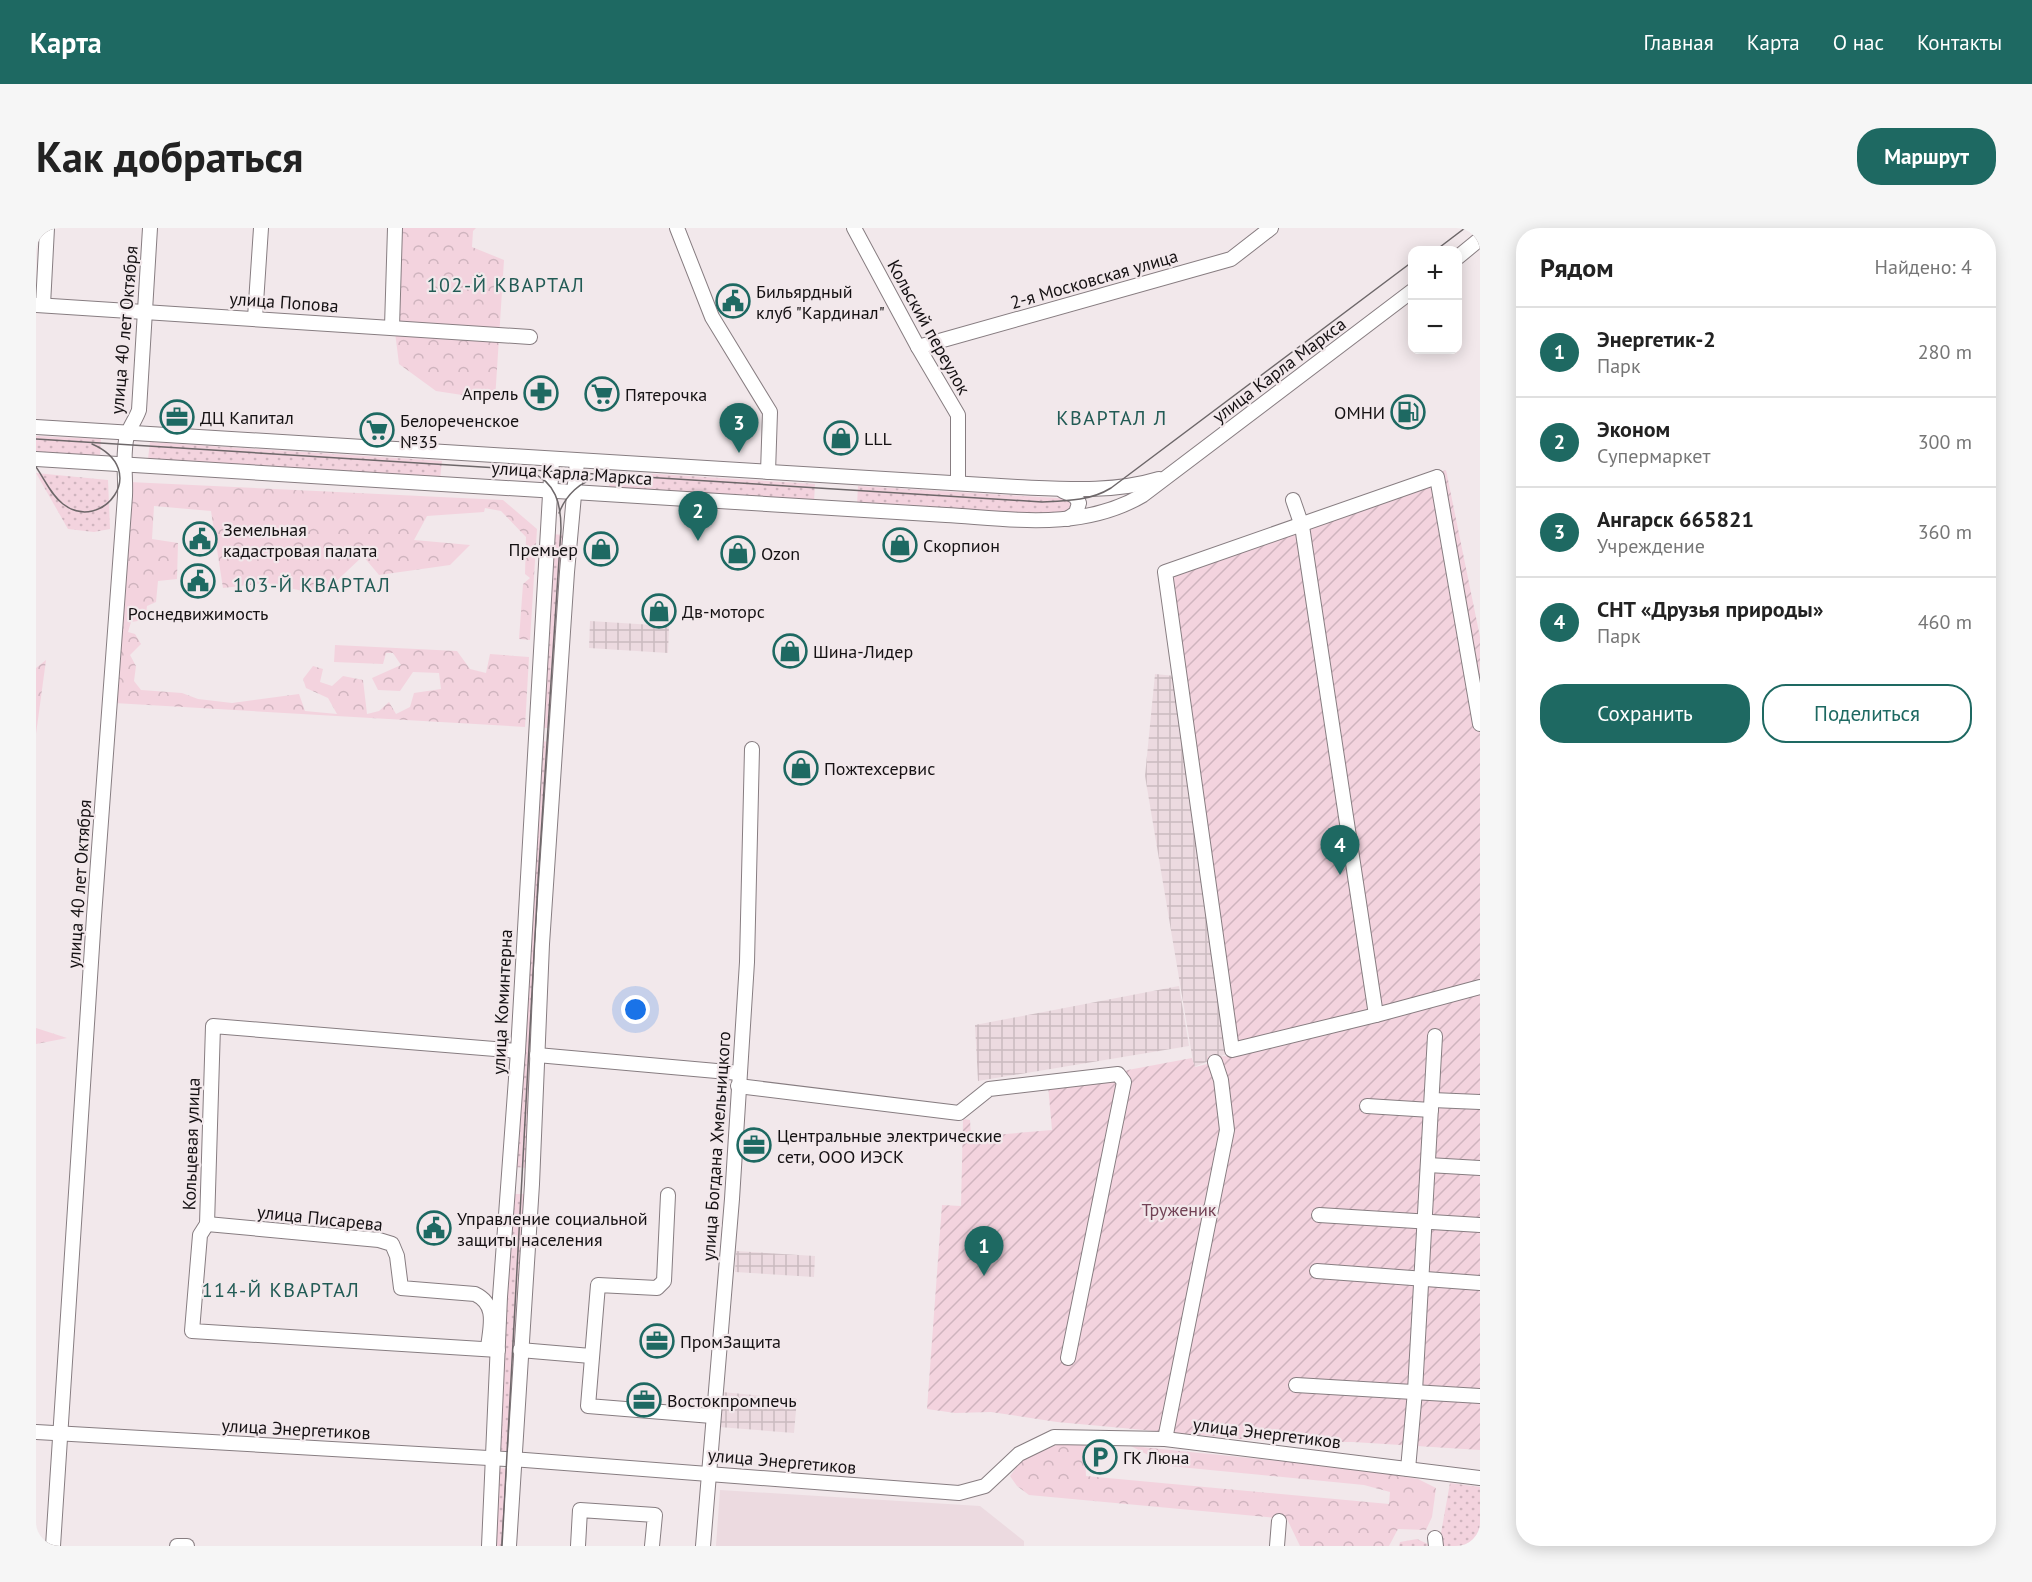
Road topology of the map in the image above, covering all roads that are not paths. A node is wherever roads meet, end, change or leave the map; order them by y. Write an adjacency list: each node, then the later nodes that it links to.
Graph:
1 (47, 228): 12 (street)
2 (150, 228): 13 (street, улица 40 лет Октября)
3 (261, 228): 14 (street)
4 (395, 228): 15 (street)
5 (677, 228): 24 (street)
6 (871, 228): 8 (street)
7 (1270, 228): 17 (street, 2-я Московская улица)
8 (855, 231): 17 (street, Кольский переулок)
9 (1480, 239): 10 (street)
10 (1462, 253)
11 (1408, 295): 25 (street, улица Карла Маркса)
12 (39, 305): 13 (street, улица Попова)
13 (144, 311): 14 (street, улица Попова); 19 (street, улица 40 лет Октября)
14 (255, 318): 15 (street, улица Попова)
15 (392, 327): 16 (street, улица Попова)
16 (530, 337)
17 (918, 347): 26 (street, Кольский переулок)
18 (36, 427): 19 (street, улица Карла Маркса)
19 (127, 434): 21 (street, улица Карла Маркса); 23 (street, улица 40 лет Октября)
20 (36, 459): 23 (street, улица Карла Маркса)
21 (552, 460): 22 (street, улица Карла Маркса); 28 (street, улица Коминтерна)
22 (577, 462): 24 (street, улица Карла Маркса); 29 (street, улица Коминтерна)
23 (125, 465): 28 (street, улица Карла Маркса); 64 (street, улица 40 лет Октября)
24 (768, 472): 26 (street, улица Карла Маркса)
25 (1167, 477): 27 (street, улица Карла Маркса); 31 (street, улица Карла Маркса)
26 (958, 483): 27 (street, улица Карла Маркса)
27 (1050, 489): 31 (street)
28 (549, 490): 29 (street, улица Карла Маркса); 38 (street, улица Коминтерна)
29 (575, 492): 31 (street, улица Карла Маркса); 39 (street, улица Коминтерна)
30 (1293, 500): 32 (street)
31 (1065, 520)
32 (1302, 526): 33 (street); 36 (street); 36 (street)
33 (1480, 724)
34 (752, 749): 41 (street, улица Богдана Хмельницкого)
35 (1480, 987): 36 (street)
36 (1376, 1015)
37 (1435, 1036): 43 (street)
38 (518, 1051): 50 (street, Кольцевая улица); 55 (street, улица Коминтерна)
39 (537, 1055): 41 (street); 56 (street, улица Коминтерна)
40 (1215, 1062): 65 (street)
41 (738, 1080): 58 (street); 62 (street, улица Богдана Хмельницкого)
42 (1480, 1102): 43 (street)
43 (1432, 1105): 44 (street); 45 (street)
44 (1367, 1106)
45 (1428, 1165): 46 (street); 49 (street)
46 (1480, 1168)
47 (668, 1195): 57 (street)
48 (1319, 1215): 49 (street)
49 (1423, 1223): 51 (street); 53 (street)
50 (207, 1224): 55 (street, улица Писарева); 55 (street, Кольцевая улица)
51 (1480, 1225)
52 (1317, 1271): 53 (street)
53 (1420, 1279): 54 (street); 60 (street)
54 (1480, 1283)
55 (493, 1349): 66 (street, улица Коминтерна)
56 (520, 1350): 57 (street); 67 (street, улица Коминтерна)
57 (591, 1356): 62 (street)
58 (1068, 1358)
59 (1296, 1385): 60 (street)
60 (1416, 1391): 61 (street); 68 (street)
61 (1480, 1396)
62 (712, 1416): 69 (street, улица Богдана Хмельницкого)
63 (36, 1432): 64 (street, улица Энергетиков)
64 (61, 1432): 66 (street, улица Энергетиков); 72 (street, улица 40 лет Октября)
65 (1166, 1439): 68 (street, улица Энергетиков); 69 (street, улица Энергетиков)
66 (492, 1458): 67 (street, улица Энергетиков); 75 (street, улица Коминтерна)
67 (514, 1459): 69 (street, улица Энергетиков); 76 (street, улица Коминтерна)
68 (1408, 1469): 70 (street, улица Энергетиков)
69 (708, 1473): 79 (street, улица Богдана Хмельницкого)
70 (1480, 1478)
71 (1279, 1521): 80 (street)
72 (53, 1546)
73 (177, 1546): 74 (street)
74 (187, 1546)
75 (489, 1546)
76 (509, 1546)
77 (578, 1546): 78 (street)
78 (652, 1546)
79 (703, 1546)
80 (1277, 1546)

